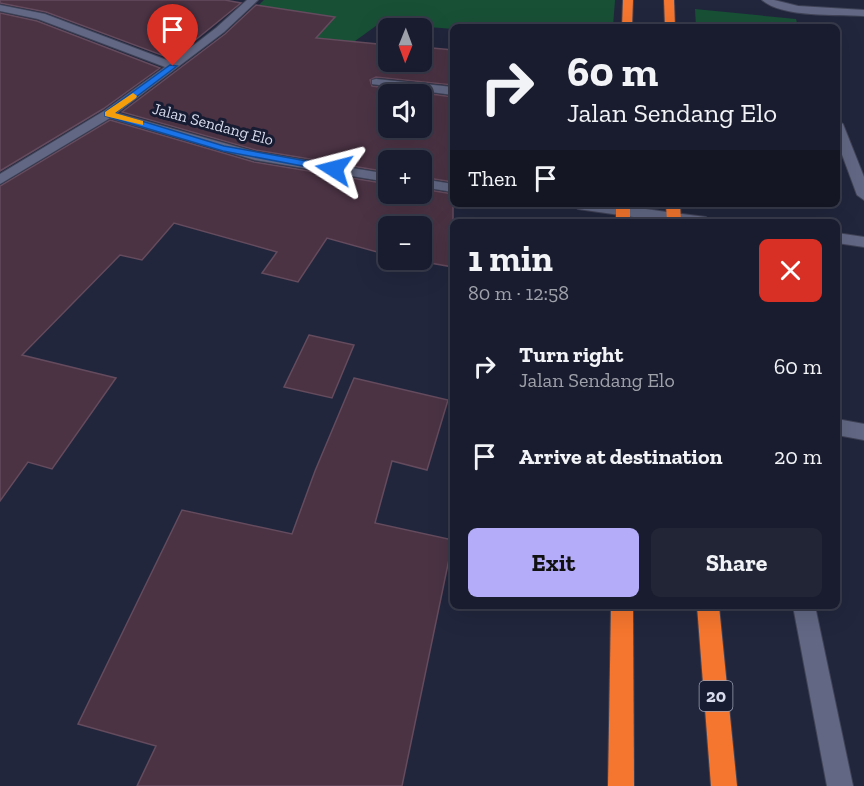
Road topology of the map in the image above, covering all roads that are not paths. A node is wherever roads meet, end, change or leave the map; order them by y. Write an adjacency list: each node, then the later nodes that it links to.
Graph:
1 (253, 0): 10 (street, Jalan Sendang Elo)
2 (628, 0): 8 (highway)
3 (669, 0): 9 (highway)
4 (765, 1): 5 (street)
5 (807, 4): 7 (street)
6 (0, 8): 10 (street)
7 (864, 13)
8 (627, 24)
9 (670, 24)
10 (173, 66): 13 (street, Jalan Sendang Elo)
11 (376, 82): 12 (street)
12 (450, 91)
13 (108, 114): 15 (street, Jalan Sendang Elo); 16 (street)
14 (840, 132): 19 (street)
15 (378, 176)
16 (0, 180)
17 (432, 185): 18 (street)
18 (450, 188)
19 (864, 195)
20 (595, 207): 21 (street)
21 (623, 212): 22 (street)
22 (674, 215): 23 (street)
23 (692, 219)
24 (840, 238): 25 (street)
25 (864, 242)
26 (840, 428): 27 (street)
27 (864, 432)
28 (622, 609): 31 (highway)
29 (708, 609): 32 (highway, 20)
30 (805, 609): 33 (street)
31 (621, 786)
32 (724, 786)
33 (840, 786)

